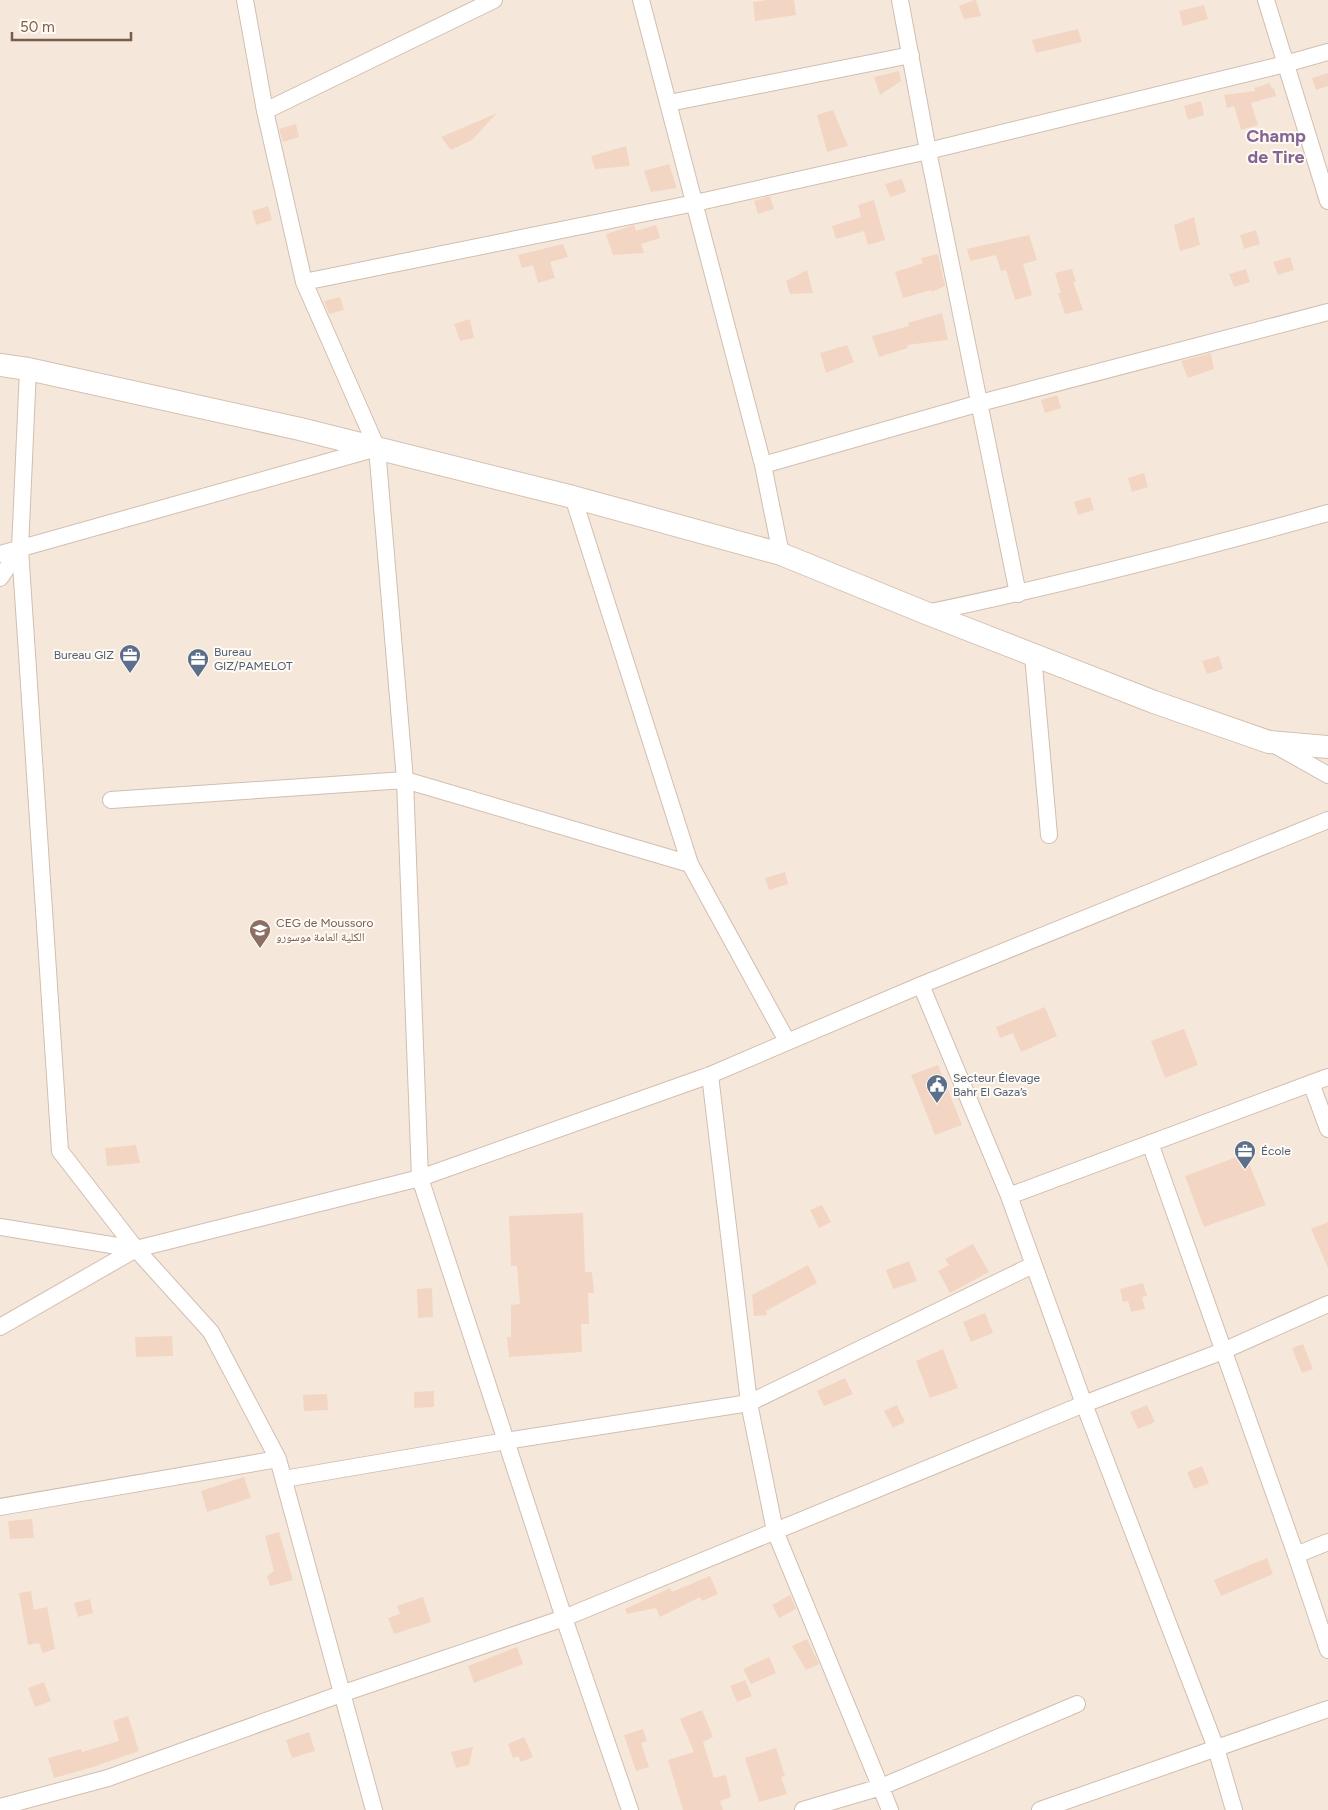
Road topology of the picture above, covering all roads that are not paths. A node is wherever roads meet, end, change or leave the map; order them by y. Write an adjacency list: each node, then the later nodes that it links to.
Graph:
1 (244, 0): 10 (street)
2 (494, 0): 10 (street)
3 (641, 0): 9 (street)
4 (900, 0): 7 (street)
5 (1266, 0): 8 (street)
6 (1328, 52): 8 (street)
7 (911, 55): 9 (street); 11 (street)
8 (1285, 64): 11 (street); 12 (street)
9 (669, 103): 13 (street)
10 (265, 112): 14 (street)
11 (928, 151): 13 (street); 18 (street)
12 (1328, 201)
13 (696, 202): 14 (street); 20 (street)
14 (304, 282): 19 (street)
15 (1328, 312): 18 (street)
16 (0, 365): 17 (main road)
17 (28, 369): 19 (main road); 23 (street)
18 (980, 403): 20 (street); 27 (street)
19 (377, 448): 21 (main road); 23 (street); 33 (street)
20 (763, 465): 25 (street)
21 (573, 497): 25 (main road); 37 (street)
22 (1328, 513): 27 (street)
23 (20, 549): 24 (street); 26 (street); 48 (street)
24 (0, 554)
25 (781, 554): 28 (main road)
26 (0, 578)
27 (1018, 594): 28 (street)
28 (926, 613): 29 (main road)
29 (1033, 655): 30 (main road); 36 (street)
30 (1269, 742): 31 (main road); 32 (street)
31 (1328, 747)
32 (1328, 776)
33 (404, 780): 34 (street); 37 (street); 45 (street)
34 (111, 800)
35 (1328, 820): 38 (street)
36 (1049, 835)
37 (690, 864): 39 (street)
38 (921, 985): 39 (street); 46 (street)
39 (787, 1041): 40 (street)
40 (710, 1075): 45 (street); 53 (street)
41 (1328, 1077): 42 (street)
42 (1311, 1083): 43 (street); 44 (street)
43 (1328, 1129)
44 (1150, 1144): 46 (street); 52 (street)
45 (420, 1178): 48 (street); 55 (street)
46 (1009, 1196): 49 (street)
47 (0, 1227): 48 (street)
48 (136, 1249): 51 (street); 56 (street)
49 (1033, 1265): 53 (street); 54 (street)
50 (1328, 1304): 52 (street)
51 (0, 1327)
52 (1223, 1352): 54 (street); 61 (street)
53 (749, 1402): 55 (street); 59 (street)
54 (1084, 1404): 59 (street); 67 (street)
55 (506, 1441): 57 (street); 62 (street)
56 (278, 1459): 57 (street); 58 (street)
57 (284, 1479): 64 (street)
58 (0, 1507)
59 (774, 1531): 62 (street); 68 (street)
60 (1328, 1542): 61 (street)
61 (1296, 1555): 63 (street)
62 (564, 1618): 64 (street); 71 (street)
63 (1328, 1650)
64 (342, 1694): 69 (street); 70 (street)
65 (1077, 1704): 68 (street)
66 (1328, 1709): 67 (street)
67 (1216, 1748): 74 (street); 75 (street)
68 (881, 1787): 72 (street); 73 (street)
69 (0, 1807)
70 (374, 1810)
71 (630, 1810)
72 (803, 1810)
73 (890, 1810)
74 (1040, 1810)
75 (1234, 1810)

